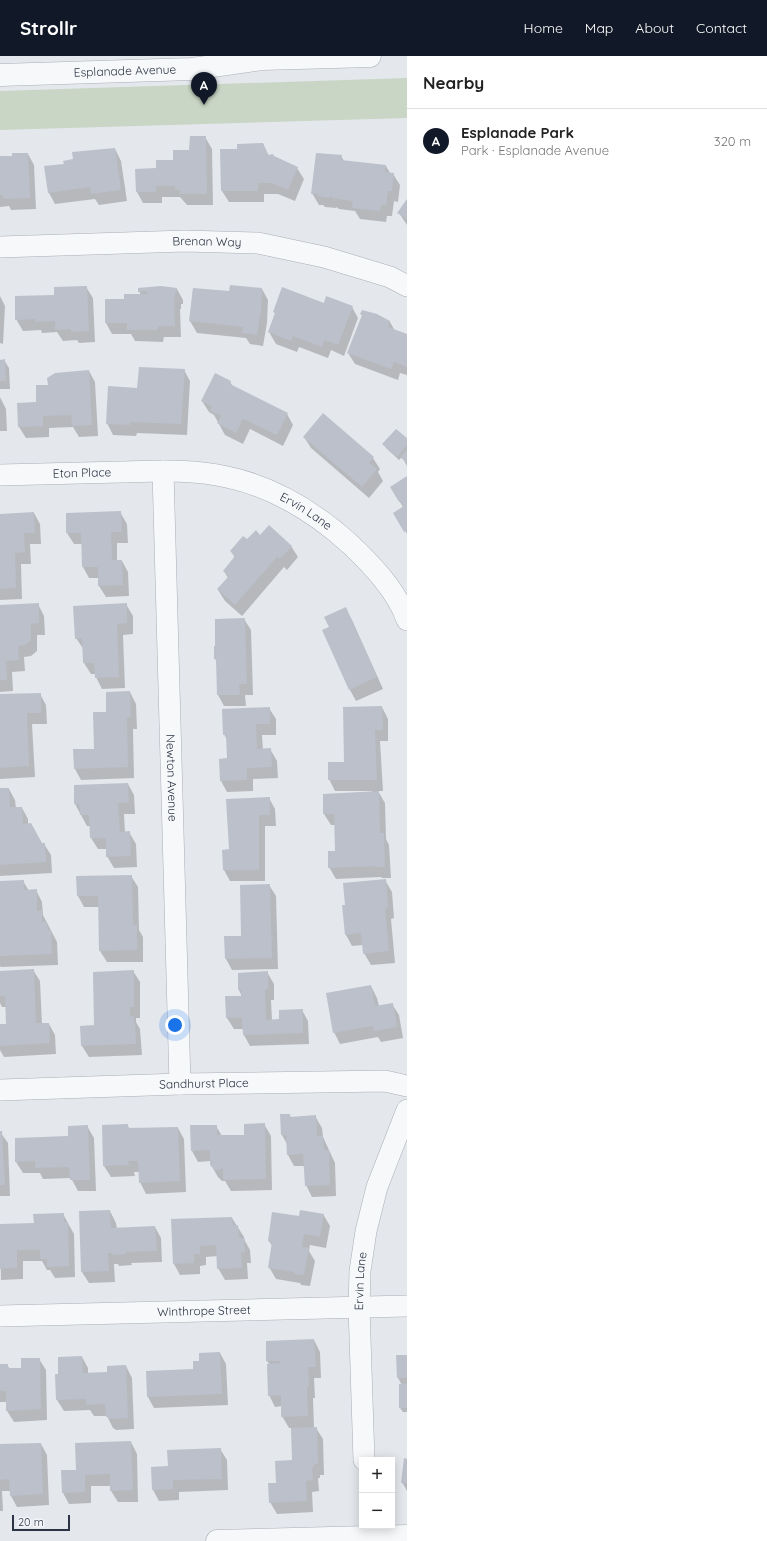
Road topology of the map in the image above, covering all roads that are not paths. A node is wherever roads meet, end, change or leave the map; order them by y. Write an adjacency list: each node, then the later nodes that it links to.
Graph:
1 (370, 56): 2 (street, Esplanade Avenue)
2 (0, 75)
3 (0, 247): 4 (street, Brenan Way)
4 (407, 286)
5 (163, 471): 6 (street, Eton Place); 7 (street, Ervin Lane); 8 (street, Newton Avenue)
6 (0, 475)
7 (407, 620)
8 (180, 1084): 9 (street, Sandhurst Place); 10 (street, Sandhurst Place)
9 (407, 1086)
10 (0, 1090)
11 (407, 1110): 13 (street, Ervin Lane)
12 (407, 1306): 13 (street, Winthrope Street)
13 (359, 1307): 14 (street, Winthrope Street); 15 (street, Ervin Lane)
14 (0, 1316)
15 (364, 1457)
16 (374, 1535): 17 (street); 18 (street)
17 (407, 1536)
18 (217, 1541)

